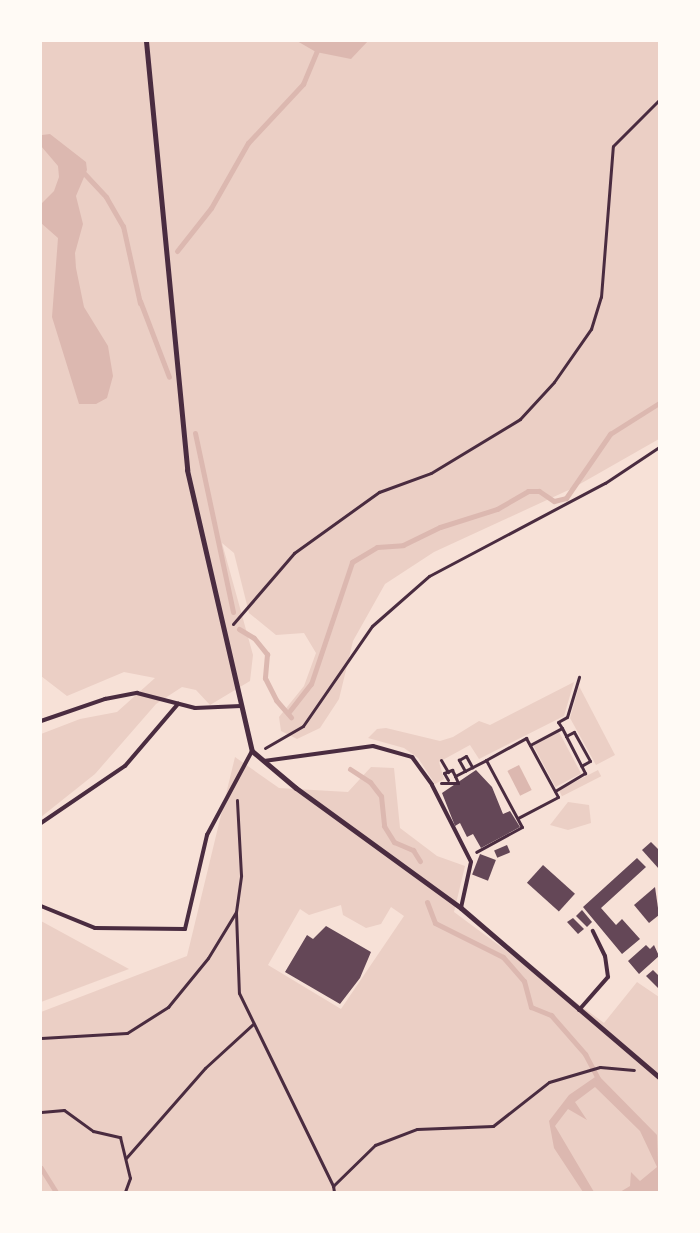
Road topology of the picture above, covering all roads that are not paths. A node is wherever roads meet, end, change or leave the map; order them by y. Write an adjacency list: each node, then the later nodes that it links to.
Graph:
1 (146, 41): 3 (street)
2 (178, 704): 3 (lane); 4 (lane); 7 (lane)
3 (241, 706): 5 (street)
4 (41, 721)
5 (252, 751): 6 (street); 8 (lane)
6 (264, 761): 9 (street); 9 (lane)
7 (41, 823)
8 (41, 906)
9 (461, 908): 11 (street)
10 (593, 931): 11 (lane)
11 (579, 1010): 12 (street)
12 (659, 1077)

